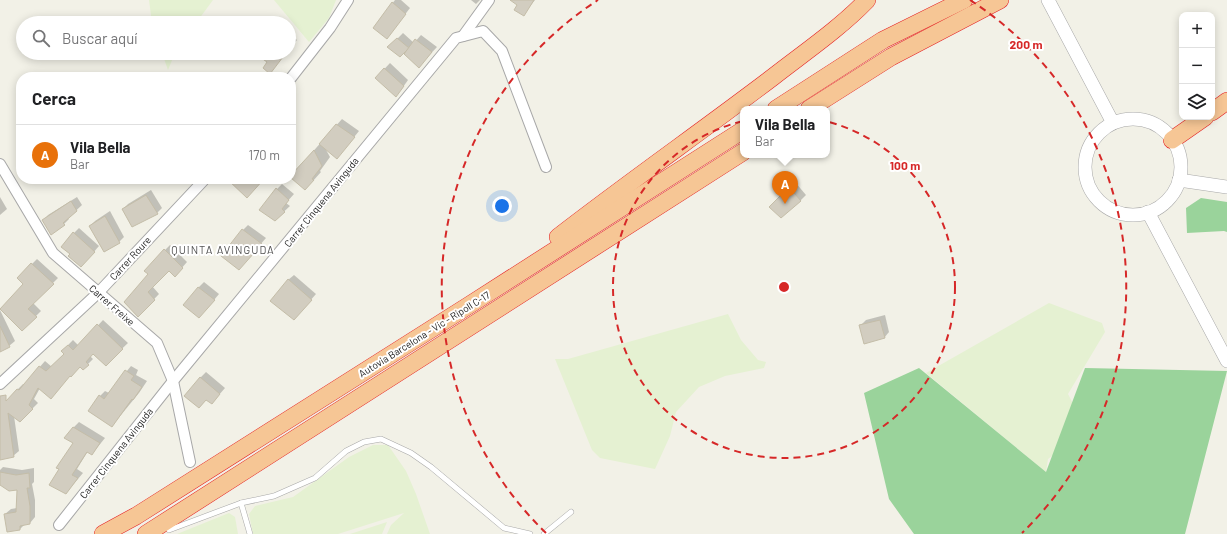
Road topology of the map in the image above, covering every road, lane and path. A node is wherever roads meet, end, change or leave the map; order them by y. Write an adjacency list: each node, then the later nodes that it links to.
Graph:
1 (348, 0): 8 (street)
2 (489, 0): 7 (street)
3 (867, 0): 25 (highway)
4 (964, 0): 10 (highway)
5 (1000, 0): 11 (highway)
6 (1048, 0): 14 (street)
7 (463, 36): 19 (street, Carrer Cinquena Avinguda); 27 (street, Carrer Cinquena Avinguda)
8 (296, 72)
9 (1227, 101): 12 (highway)
10 (781, 106)
11 (815, 106)
12 (1215, 110)
13 (1201, 120): 16 (highway)
14 (1113, 123): 16 (street); 23 (street)
15 (740, 132): 25 (highway, Autovia Barcelona - Vic - Ripoll C-17)
16 (1172, 140): 20 (street)
17 (740, 154): 35 (highway, Autovia Barcelona - Vic - Ripoll C-17)
18 (0, 164): 24 (street, Carrer Freixe)
19 (546, 167)
20 (1179, 180): 22 (street); 23 (street)
21 (200, 184): 24 (street, Carrer Roure)
22 (1227, 187)
23 (1148, 212): 26 (street)
24 (98, 293): 27 (street, Carrer Freixe); 28 (street, Carrer Roure)
25 (471, 304): 34 (highway, Autovia Barcelona - Vic - Ripoll C-17)
26 (1227, 361)
27 (173, 381): 29 (street, Carrer Freixe); 32 (street, Carrer Cinquena Avinguda)
28 (0, 384)
29 (190, 462)
30 (241, 503): 33 (lane); 36 (lane); 37 (lane)
31 (571, 512): 38 (lane)
32 (59, 525)
33 (169, 530)
34 (103, 534)
35 (146, 534)
36 (250, 534)
37 (530, 534)
38 (544, 534)

